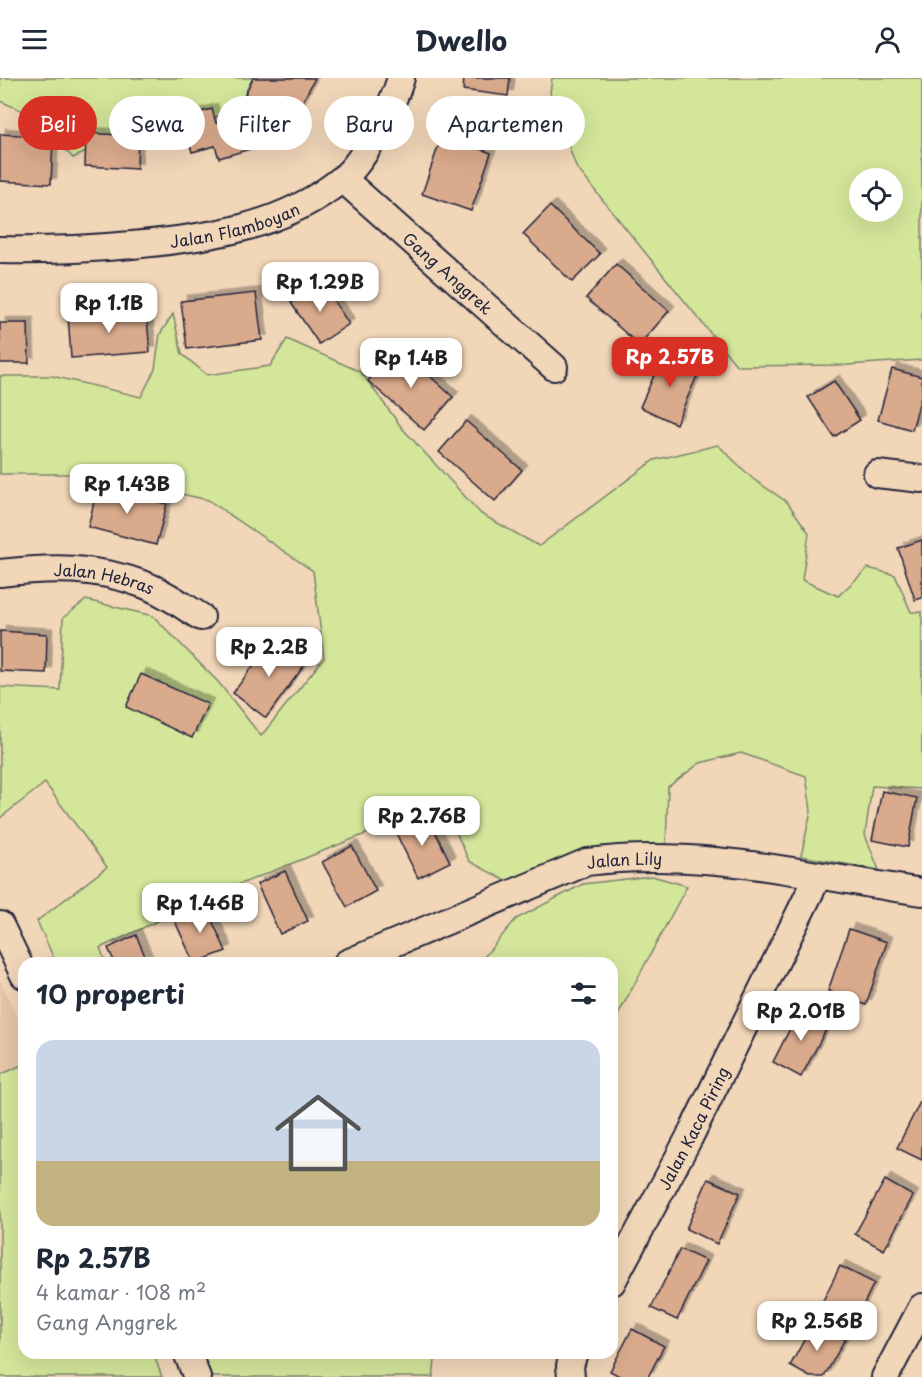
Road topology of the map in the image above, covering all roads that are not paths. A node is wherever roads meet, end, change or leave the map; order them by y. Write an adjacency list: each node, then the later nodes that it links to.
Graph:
1 (401, 78): 2 (street, Jalan Flamboyan)
2 (343, 179): 3 (street, Jalan Flamboyan); 4 (street, Gang Anggrek)
3 (0, 250)
4 (554, 367)
5 (877, 474): 6 (street)
6 (922, 479)
7 (0, 573): 8 (street, Jalan Hebras)
8 (201, 617)
9 (818, 876): 10 (street, Jalan Lily); 12 (street, Jalan Lily); 14 (street, Jalan Kaca Piring)
10 (922, 892)
11 (0, 925): 13 (street)
12 (361, 957)
13 (18, 962)
14 (618, 1271)
15 (922, 1307): 20 (street)
16 (190, 1359): 18 (street)
17 (572, 1359): 19 (street)
18 (197, 1377)
19 (571, 1377)
20 (885, 1377)

